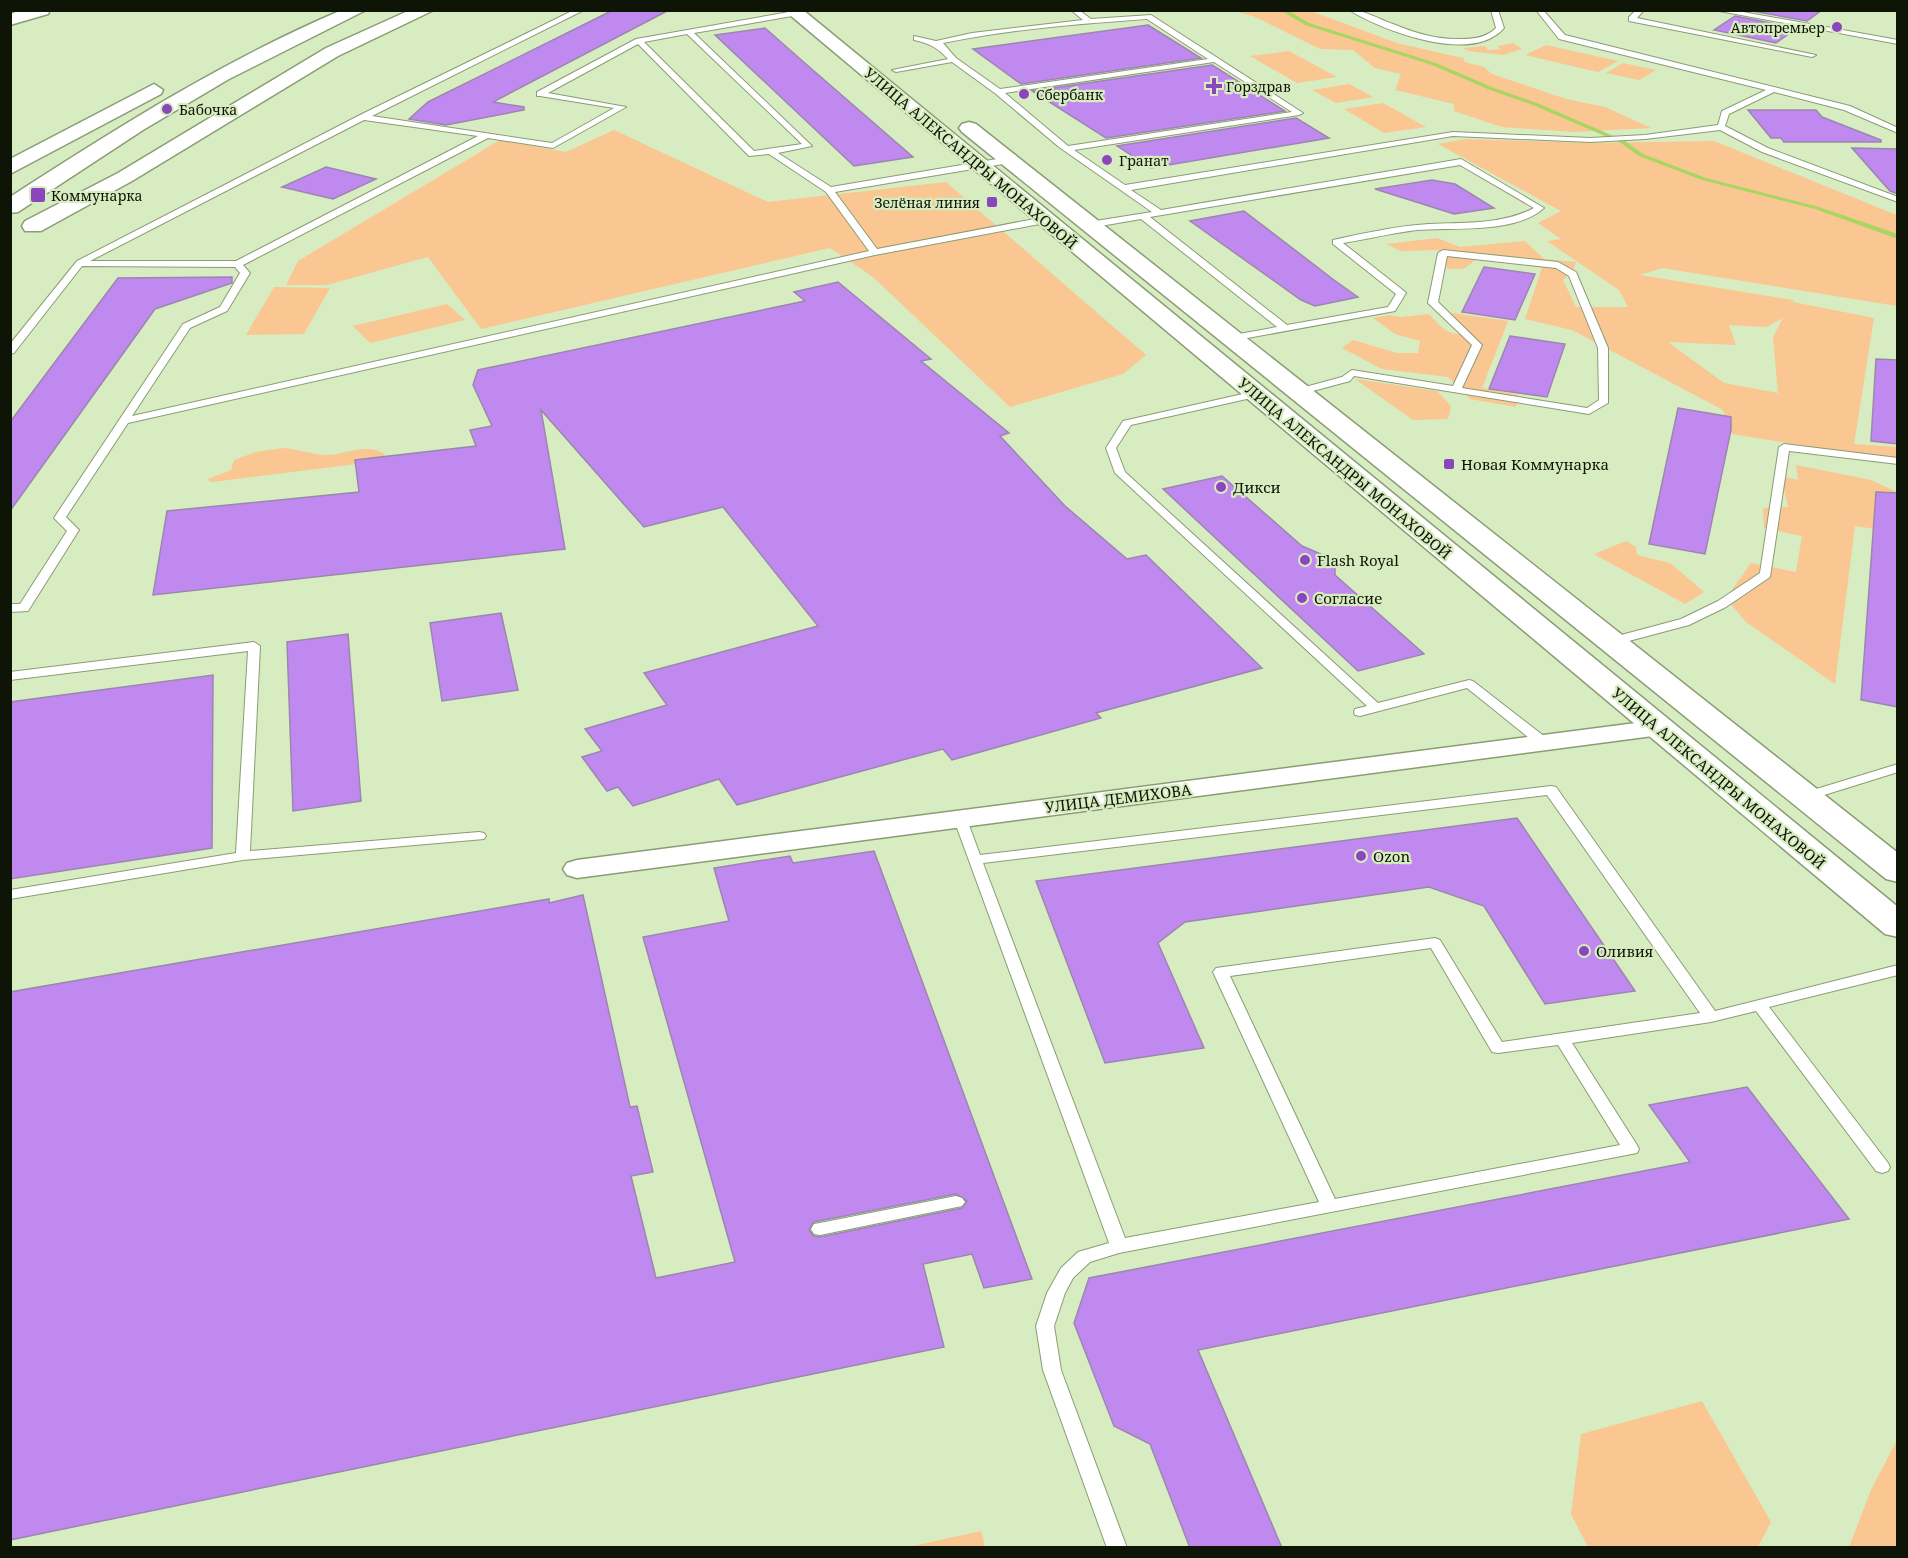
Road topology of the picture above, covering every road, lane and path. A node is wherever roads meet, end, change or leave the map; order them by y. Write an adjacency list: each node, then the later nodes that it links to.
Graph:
1 (42, 10): 16 (main road)
2 (312, 10): 27 (main road)
3 (358, 10): 44 (main road)
4 (389, 10): 5 (main road)
5 (426, 10)
6 (581, 10): 32 (lane)
7 (736, 10): 18 (lane)
8 (823, 10): 28 (main road, УЛИЦА АЛЕКСАНДРЫ МОНАХОВОЙ)
9 (1074, 10): 17 (lane)
10 (1352, 10): 11 (lane)
11 (1494, 10)
12 (1539, 10): 30 (lane)
13 (1641, 10): 24 (lane)
14 (1717, 10): 22 (lane)
15 (793, 12): 18 (lane); 39 (main road, УЛИЦА АЛЕКСАНДРЫ МОНАХОВОЙ)
16 (10, 20)
17 (1090, 21): 23 (lane); 26 (lane)
18 (736, 22): 19 (lane)
19 (688, 32): 21 (lane); 37 (lane)
20 (916, 38): 23 (lane)
21 (639, 41): 35 (lane); 37 (lane)
22 (1898, 42)
23 (943, 49): 25 (lane)
24 (1812, 55)
25 (953, 60): 28 (lane); 31 (lane)
26 (1215, 60): 31 (lane); 36 (lane)
27 (203, 64)
28 (896, 70): 38 (main road, УЛИЦА АЛЕКСАНДРЫ МОНАХОВОЙ)
29 (174, 80): 40 (main road)
30 (1774, 89): 33 (lane); 34 (lane)
31 (999, 92): 36 (lane)
32 (363, 117): 35 (lane); 50 (lane)
33 (1721, 127): 41 (lane); 43 (lane)
34 (1898, 131)
35 (487, 135): 51 (lane)
36 (1069, 148): 41 (lane)
37 (770, 151): 42 (lane)
38 (1009, 160): 39 (lane); 48 (main road, УЛИЦА АЛЕКСАНДРЫ МОНАХОВОЙ)
39 (978, 165): 42 (lane); 47 (main road, УЛИЦА АЛЕКСАНДРЫ МОНАХОВОЙ)
40 (10, 168)
41 (1125, 188): 45 (lane)
42 (829, 190): 49 (lane)
43 (1898, 200)
44 (10, 207)
45 (1158, 213): 46 (lane); 52 (lane)
46 (1143, 216): 48 (lane); 52 (lane)
47 (1046, 220): 49 (lane); 57 (main road, УЛИЦА АЛЕКСАНДРЫ МОНАХОВОЙ)
48 (1089, 225): 53 (main road, УЛИЦА АЛЕКСАНДРЫ МОНАХОВОЙ)
49 (874, 252): 58 (lane)
50 (80, 263): 51 (lane); 54 (lane)
51 (238, 264): 58 (lane)
52 (1285, 328): 53 (lane)
53 (1231, 338): 56 (main road, УЛИЦА АЛЕКСАНДРЫ МОНАХОВОЙ)
54 (10, 351)
55 (1456, 390): 55 (lane); 56 (lane)
56 (1298, 392): 61 (main road, УЛИЦА АЛЕКСАНДРЫ МОНАХОВОЙ)
57 (1256, 394): 63 (lane); 65 (main road, УЛИЦА АЛЕКСАНДРЫ МОНАХОВОЙ)
58 (127, 420): 60 (lane)
59 (1898, 461): 61 (lane)
60 (10, 608)
61 (1610, 642): 68 (main road, УЛИЦА АЛЕКСАНДРЫ МОНАХОВОЙ)
62 (10, 676): 71 (lane)
63 (1376, 708): 64 (lane); 66 (lane)
64 (1360, 712)
65 (1659, 728): 66 (street, УЛИЦА ДЕМИХОВА); 76 (main road, УЛИЦА АЛЕКСАНДРЫ МОНАХОВОЙ)
66 (1544, 743): 69 (street, УЛИЦА ДЕМИХОВА)
67 (1898, 768): 68 (lane)
68 (1805, 797): 74 (main road, УЛИЦА АЛЕКСАНДРЫ МОНАХОВОЙ)
69 (960, 817): 72 (lane); 73 (street, УЛИЦА ДЕМИХОВА)
70 (479, 836): 71 (lane)
71 (243, 856): 75 (lane)
72 (975, 860): 79 (lane); 85 (lane)
73 (577, 869)
74 (1898, 871)
75 (10, 895)
76 (1898, 926)
77 (1898, 970): 78 (lane)
78 (1760, 1006): 79 (lane); 81 (lane)
79 (1711, 1017): 80 (lane)
80 (1562, 1039): 83 (lane); 83 (lane)
81 (1882, 1167)
82 (957, 1202): 84 (lane)
83 (1330, 1206): 85 (lane)
84 (820, 1229)
85 (1119, 1246): 86 (lane)
86 (1117, 1548)

